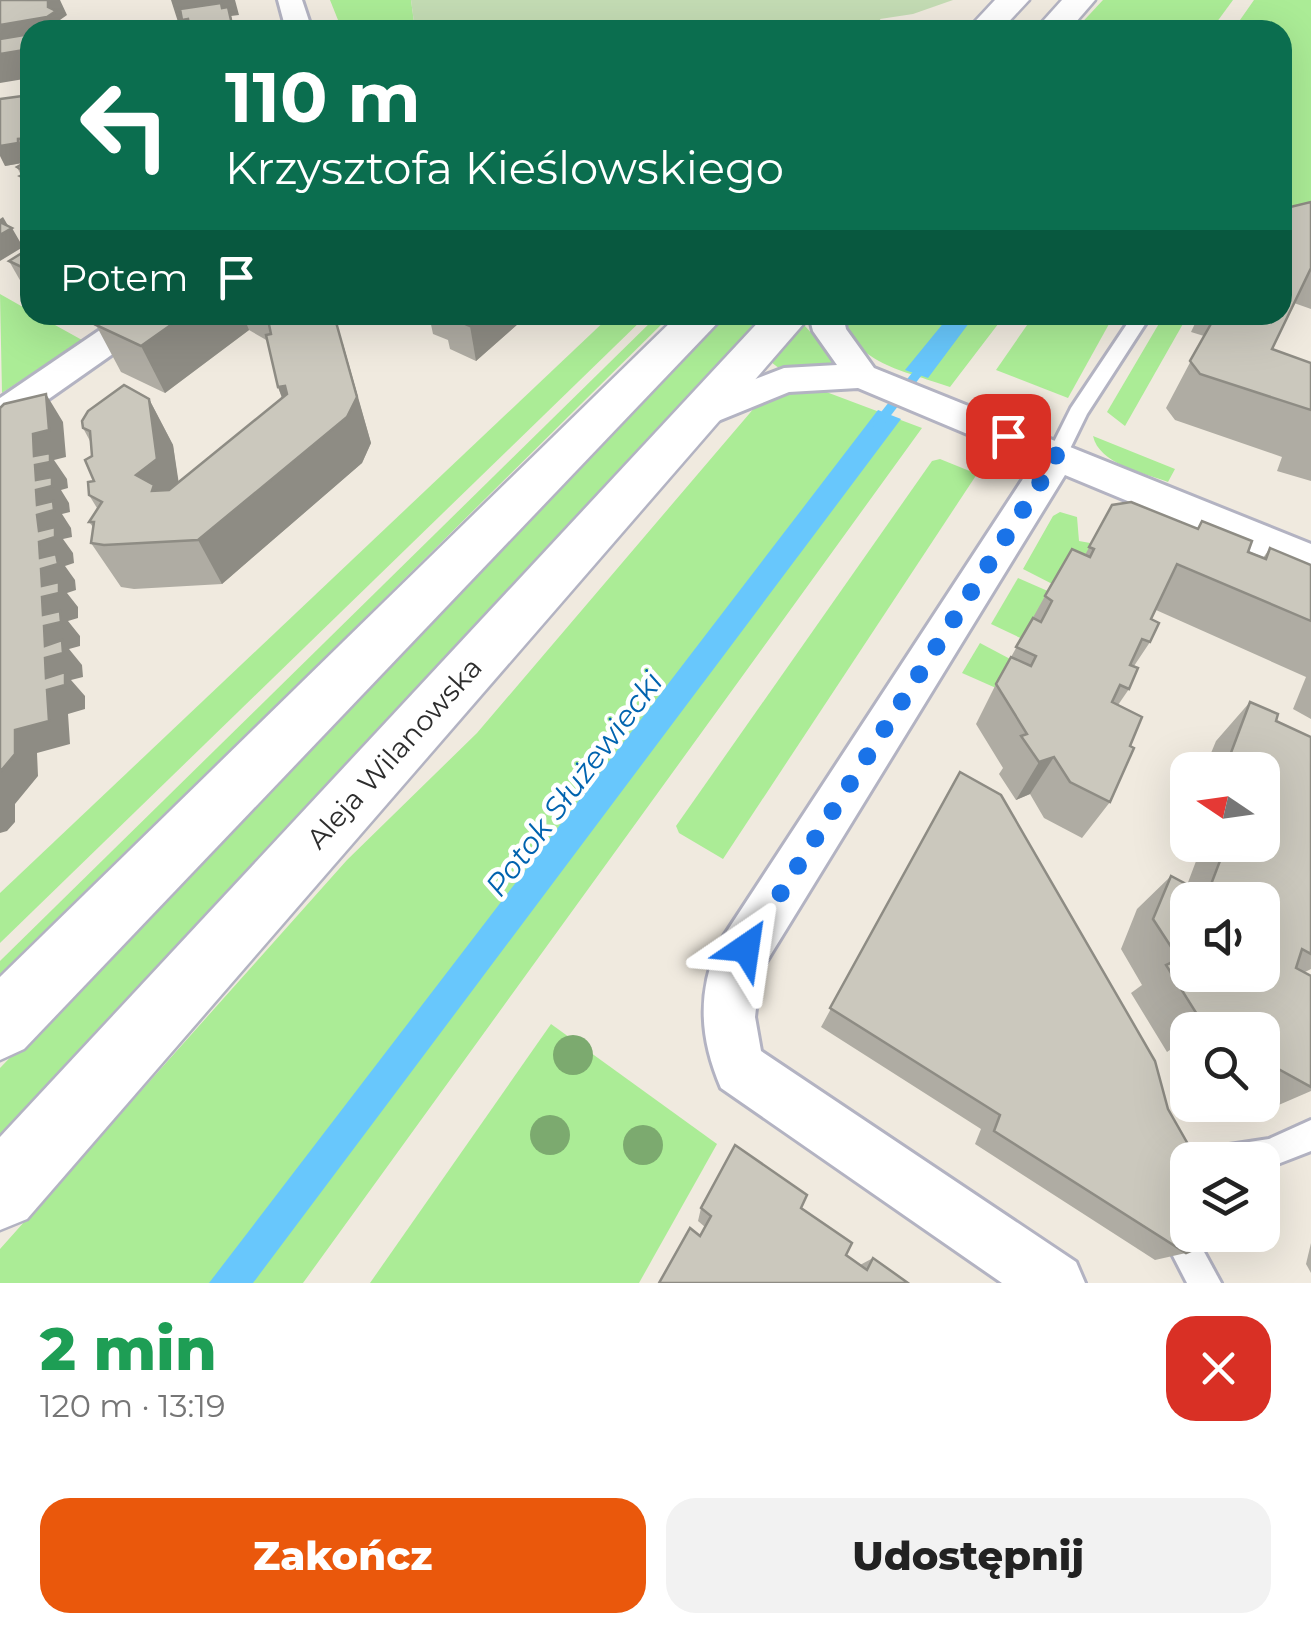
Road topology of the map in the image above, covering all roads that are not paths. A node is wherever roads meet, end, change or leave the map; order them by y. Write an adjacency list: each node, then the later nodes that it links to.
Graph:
1 (1013, 0): 3 (main road)
2 (1080, 0): 4 (main road)
3 (993, 20)
4 (1060, 20)
5 (130, 325): 12 (street)
6 (692, 325): 15 (main road)
7 (781, 325): 11 (main road, Aleja Wilanowska)
8 (828, 325): 10 (street)
9 (1136, 325): 13 (lane)
10 (870, 379): 11 (street); 13 (street)
11 (700, 414): 18 (main road, Aleja Wilanowska)
12 (0, 415)
13 (1057, 456): 14 (street); 20 (street)
14 (1311, 561)
15 (0, 1026)
16 (1311, 1135): 17 (lane)
17 (1280, 1150)
18 (0, 1192)
19 (1187, 1252): 21 (lane)
20 (1055, 1283)
21 (1205, 1283)

